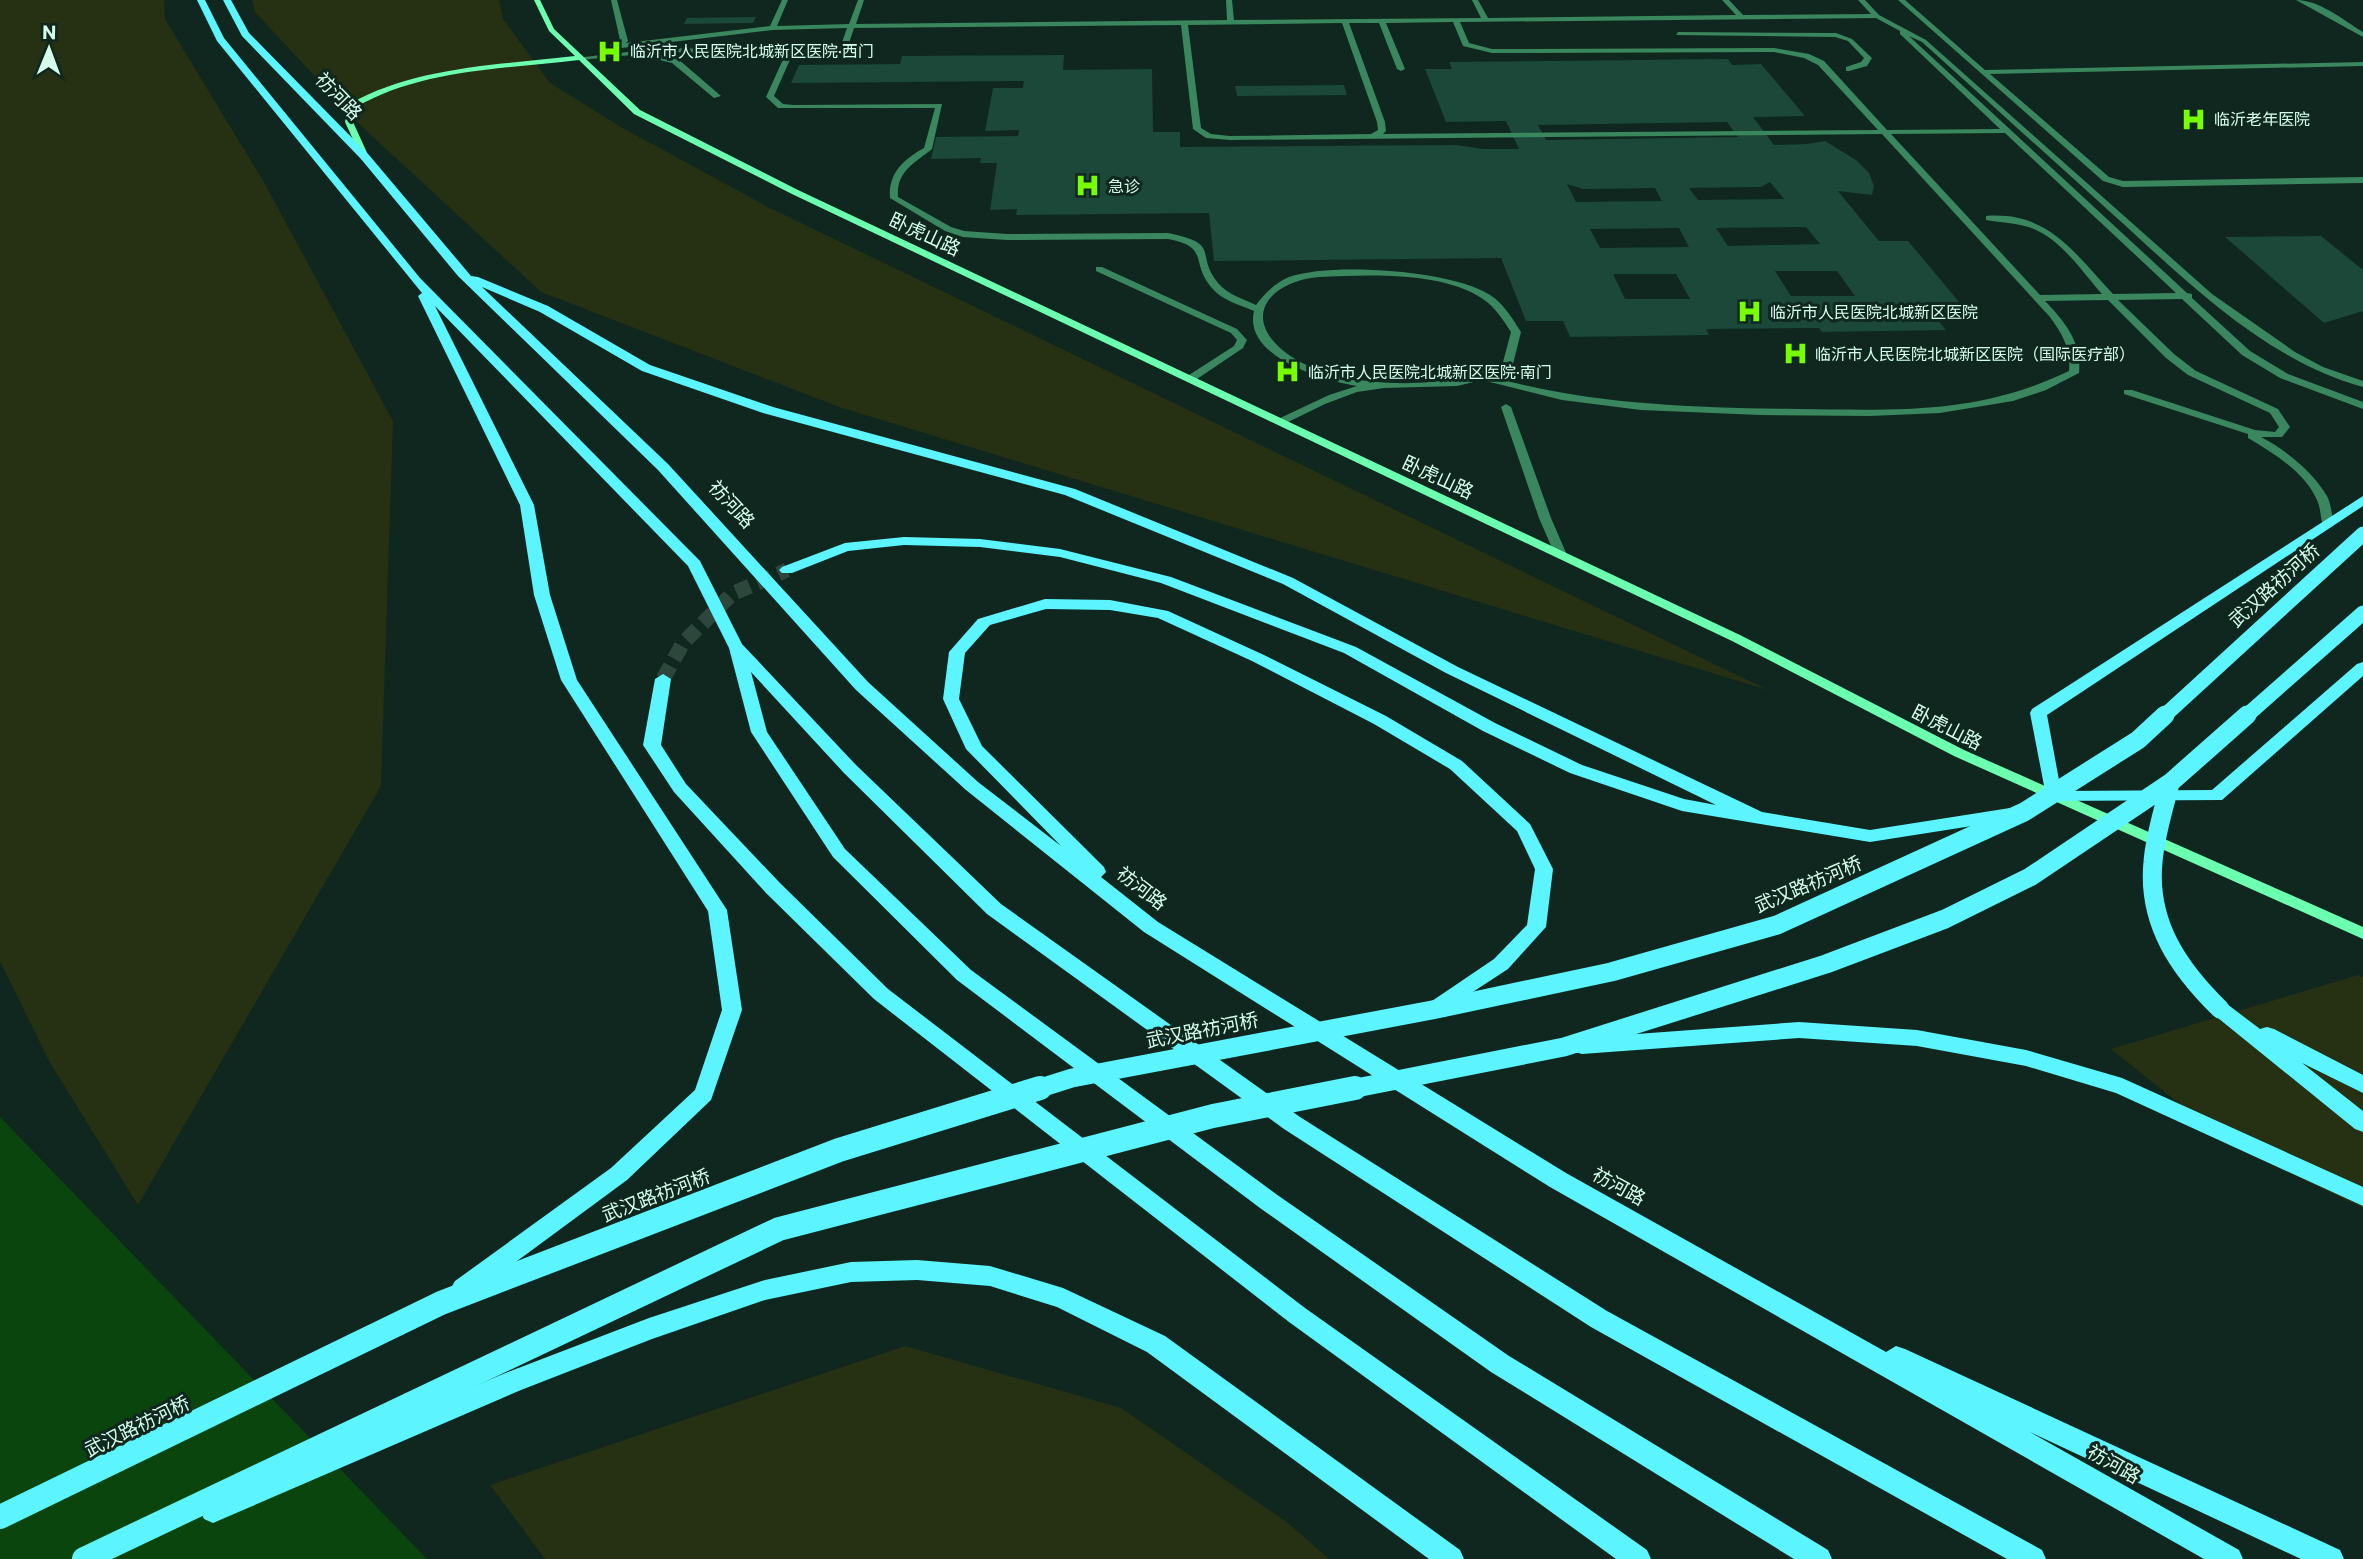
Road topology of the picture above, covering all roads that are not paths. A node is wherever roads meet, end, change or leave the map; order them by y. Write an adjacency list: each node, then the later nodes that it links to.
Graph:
1 (201, 0): 44 (main road)
2 (227, 0): 39 (main road, 祊河路)
3 (537, 0): 30 (street, 卧虎山路)
4 (614, 0): 27 (lane)
5 (785, 0): 24 (lane)
6 (861, 0): 22 (lane)
7 (1229, 0): 20 (lane)
8 (1475, 0): 17 (lane)
9 (1725, 0): 15 (lane)
10 (1861, 0): 13 (lane)
11 (1901, 0): 34 (lane)
12 (2299, 0): 26 (lane)
13 (1877, 16): 15 (lane); 23 (lane)
14 (1667, 17): 15 (lane); 17 (lane); 25 (lane)
15 (1741, 17)
16 (1455, 19): 17 (lane); 19 (lane); 28 (lane)
17 (1485, 19)
18 (1344, 20): 19 (lane); 20 (lane); 38 (lane)
19 (1381, 20): 32 (lane)
20 (1231, 21): 21 (lane)
21 (1184, 22): 22 (lane); 38 (lane)
22 (853, 26): 24 (lane); 29 (lane)
23 (1896, 27): 36 (lane); 47 (lane)
24 (773, 28): 27 (lane)
25 (1678, 34): 28 (lane); 33 (lane)
26 (2363, 35)
27 (618, 46): 30 (lane)
28 (1691, 51): 37 (lane)
29 (789, 52): 30 (lane); 49 (lane)
30 (580, 58): 35 (lane); 39 (street); 51 (street, 卧虎山路)
31 (2363, 64): 34 (lane)
32 (1401, 69)
33 (1849, 69)
34 (1983, 72): 40 (lane)
35 (717, 96)
36 (2006, 131): 37 (lane); 46 (lane)
37 (1887, 132): 38 (lane); 48 (lane)
38 (1372, 136)
39 (365, 157): 43 (main road, 祊河路)
40 (2363, 180)
41 (1989, 218): 45 (lane)
42 (1099, 269): 51 (lane)
43 (462, 274): 71 (main road); 72 (main road, 祊河路)
44 (416, 280): 65 (main road); 81 (main road, bridge)
45 (2108, 295): 46 (lane); 48 (lane); 58 (lane)
46 (2188, 296): 47 (lane); 55 (lane)
47 (2209, 296): 52 (lane)
48 (2037, 298): 50 (lane)
49 (1258, 309): 50 (lane); 53 (lane)
50 (1485, 378): 53 (lane)
51 (1190, 379): 57 (street, 卧虎山路)
52 (2363, 384)
53 (1384, 386): 57 (lane)
54 (2128, 392): 58 (lane)
55 (2363, 406)
56 (1506, 407): 62 (lane)
57 (1280, 422): 62 (street, 卧虎山路)
58 (2228, 426): 60 (lane)
59 (2363, 500): 60 (main road)
60 (2327, 523): 69 (main road)
61 (2363, 534): 70 (main road, 武汉路祊河桥, bridge)
62 (1561, 555): 69 (street, 卧虎山路)
63 (787, 570): 71 (main road)
64 (2363, 613): 68 (main road, bridge)
65 (735, 646): 87 (main road); 88 (main road)
66 (2363, 667): 69 (main road)
67 (663, 679): 86 (main road)
68 (2170, 783): 74 (main road, bridge); 76 (main road, bridge)
69 (2053, 797): 73 (street, 卧虎山路)
70 (2024, 812): 71 (main road, bridge); 75 (main road, 武汉路祊河桥, bridge)
71 (1761, 819)
72 (1151, 927): 75 (main road); 80 (main road, 祊河路)
73 (2363, 933)
74 (2220, 1009): 77 (main road); 78 (main road)
75 (1433, 1010): 81 (main road, 武汉路祊河桥, bridge)
76 (1564, 1047): 79 (main road, bridge); 83 (main road, bridge)
77 (2363, 1085)
78 (2363, 1123)
79 (2363, 1196)
80 (1771, 1298): 89 (main road, 祊河路); 90 (main road)
81 (441, 1303): 82 (main road, 武汉路祊河桥, bridge)
82 (0, 1517)
83 (84, 1559)
84 (93, 1559): 85 (main road, bridge)
85 (1451, 1559)
86 (1638, 1559)
87 (1819, 1559)
88 (2033, 1559)
89 (2230, 1559)
90 (2331, 1559)

